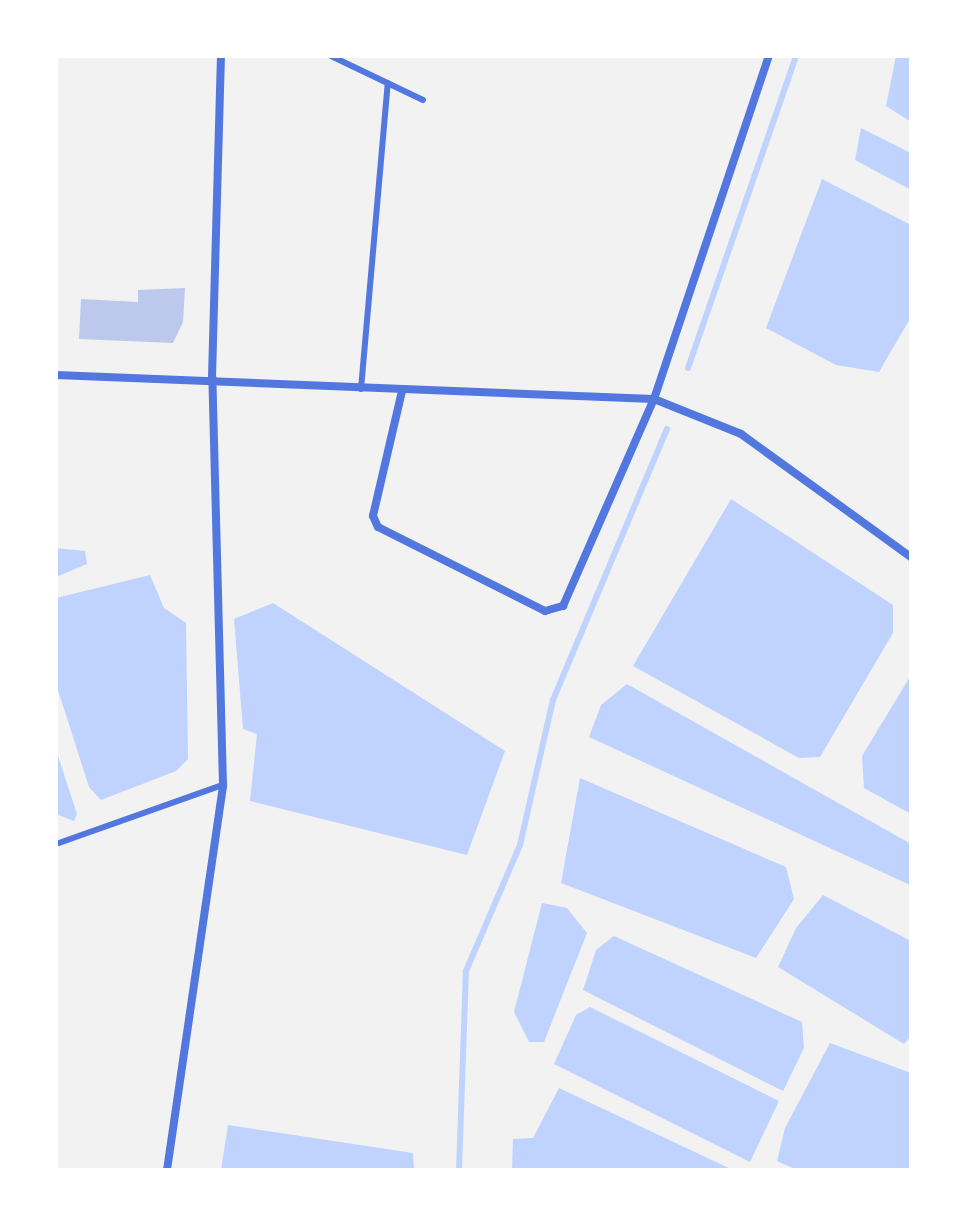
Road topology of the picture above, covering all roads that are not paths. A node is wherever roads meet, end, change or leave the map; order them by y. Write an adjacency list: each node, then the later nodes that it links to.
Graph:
1 (221, 56): 7 (street)
2 (331, 56): 4 (lane)
3 (769, 56): 10 (street)
4 (388, 83): 5 (lane); 8 (lane)
5 (423, 100)
6 (56, 375): 7 (street)
7 (212, 377): 8 (street); 12 (street)
8 (361, 389): 9 (street)
9 (402, 391): 10 (street); 10 (street)
10 (654, 399): 11 (street)
11 (911, 557)
12 (223, 785): 13 (lane); 14 (street)
13 (56, 844)
14 (167, 1170)

